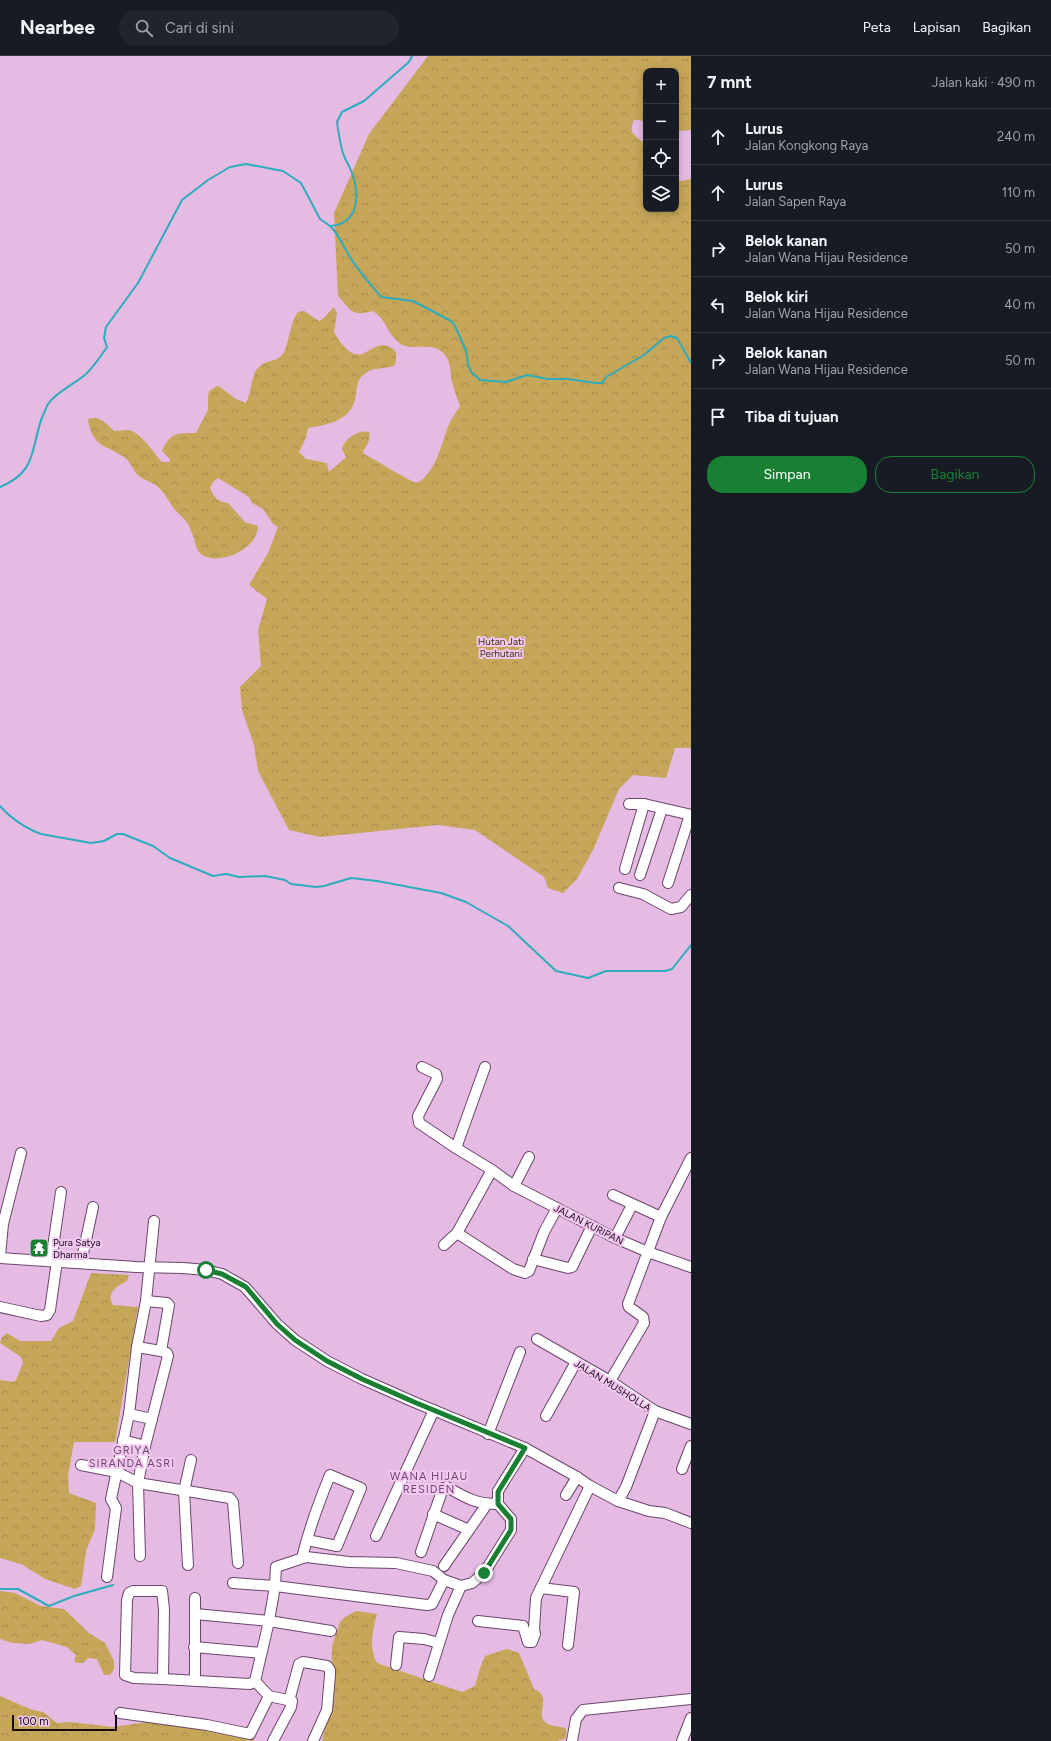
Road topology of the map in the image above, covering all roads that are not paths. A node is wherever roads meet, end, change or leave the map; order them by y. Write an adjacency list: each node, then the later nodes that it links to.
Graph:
1 (629, 804): 2 (street)
2 (644, 804): 3 (street); 5 (street)
3 (662, 809): 4 (street); 6 (street)
4 (690, 815): 7 (street)
5 (625, 869)
6 (640, 875)
7 (668, 883)
8 (619, 888): 9 (street)
9 (691, 895)
10 (422, 1067): 12 (street, JALAN KURIPAN)
11 (485, 1068): 12 (street)
12 (456, 1148): 16 (street, JALAN KURIPAN)
13 (21, 1153): 30 (street)
14 (529, 1157): 17 (street)
15 (691, 1158): 23 (street)
16 (492, 1170): 17 (street, JALAN KURIPAN); 26 (street)
17 (514, 1186): 22 (street, JALAN KURIPAN)
18 (61, 1192): 32 (street)
19 (613, 1195): 20 (street)
20 (632, 1205): 23 (street); 27 (street)
21 (93, 1207): 33 (street)
22 (557, 1208): 25 (street, JALAN KURIPAN); 31 (street)
23 (661, 1217): 29 (street)
24 (154, 1221): 34 (street)
25 (592, 1226): 27 (street, JALAN KURIPAN); 31 (street)
26 (457, 1233): 28 (street); 31 (street)
27 (615, 1238): 29 (street, JALAN KURIPAN)
28 (444, 1245)
29 (648, 1252): 35 (street, JALAN KURIPAN); 43 (street)
30 (0, 1257): 32 (street)
31 (533, 1259)
32 (54, 1261): 33 (street); 37 (street)
33 (81, 1263): 34 (street)
34 (148, 1267): 36 (street); 44 (street)
35 (691, 1267)
36 (146, 1301): 39 (street); 40 (street)
37 (0, 1307)
38 (537, 1339): 42 (street, JALAN MUSHOLLA)
39 (137, 1347): 40 (street); 46 (street)
40 (161, 1350): 48 (street)
41 (520, 1352): 50 (street)
42 (576, 1362): 43 (street, JALAN MUSHOLLA); 47 (street)
43 (610, 1381): 45 (street, JALAN MUSHOLLA)
44 (434, 1410): 50 (street); 70 (street)
45 (655, 1411): 49 (street, JALAN MUSHOLLA); 64 (street)
46 (129, 1414): 48 (street); 51 (street)
47 (546, 1416)
48 (152, 1419): 52 (street)
49 (691, 1424)
50 (488, 1434): 54 (street)
51 (123, 1440): 52 (street); 58 (street)
52 (145, 1446): 60 (street)
53 (691, 1446): 57 (street)
54 (525, 1448): 59 (street); 66 (street)
55 (191, 1460): 62 (street)
56 (80, 1464): 58 (street)
57 (682, 1469)
58 (117, 1472): 60 (street); 78 (street)
59 (577, 1477): 61 (street); 63 (street)
60 (138, 1483): 62 (street); 73 (street)
61 (590, 1486): 64 (street); 83 (street)
62 (184, 1491): 75 (street); 76 (street)
63 (566, 1495)
64 (618, 1501): 68 (street)
65 (487, 1504): 66 (street); 67 (street); 69 (street)
66 (498, 1504): 82 (street)
67 (433, 1514): 69 (street); 72 (street)
68 (691, 1523)
69 (469, 1530): 77 (street)
70 (376, 1536)
71 (306, 1540): 71 (street); 74 (street)
72 (421, 1552)
73 (140, 1556)
74 (304, 1557): 79 (street); 81 (street)
75 (238, 1563)
76 (188, 1565)
77 (444, 1566)
78 (107, 1577)
79 (444, 1580): 81 (street); 82 (street)
80 (233, 1583): 81 (street)
81 (275, 1586): 86 (street)
82 (461, 1586): 89 (street)
83 (541, 1588): 87 (street); 90 (street)
84 (195, 1598): 85 (street)
85 (194, 1614): 86 (street); 91 (street)
86 (269, 1621): 88 (street); 92 (street)
87 (478, 1621)
88 (331, 1631)
89 (440, 1643): 93 (street); 94 (street)
90 (568, 1645)
91 (194, 1648): 92 (street); 97 (street)
92 (260, 1653): 96 (street)
93 (396, 1665)
94 (429, 1676)
95 (163, 1679): 95 (street); 97 (street)
96 (255, 1680): 97 (street); 98 (street)
97 (195, 1681)
98 (269, 1696): 100 (street); 101 (street)
99 (691, 1699): 105 (street)
100 (290, 1701): 103 (street); 104 (street)
101 (120, 1713)
102 (691, 1718): 106 (street)
103 (273, 1741)
104 (313, 1741)
105 (572, 1741)
106 (682, 1741)

